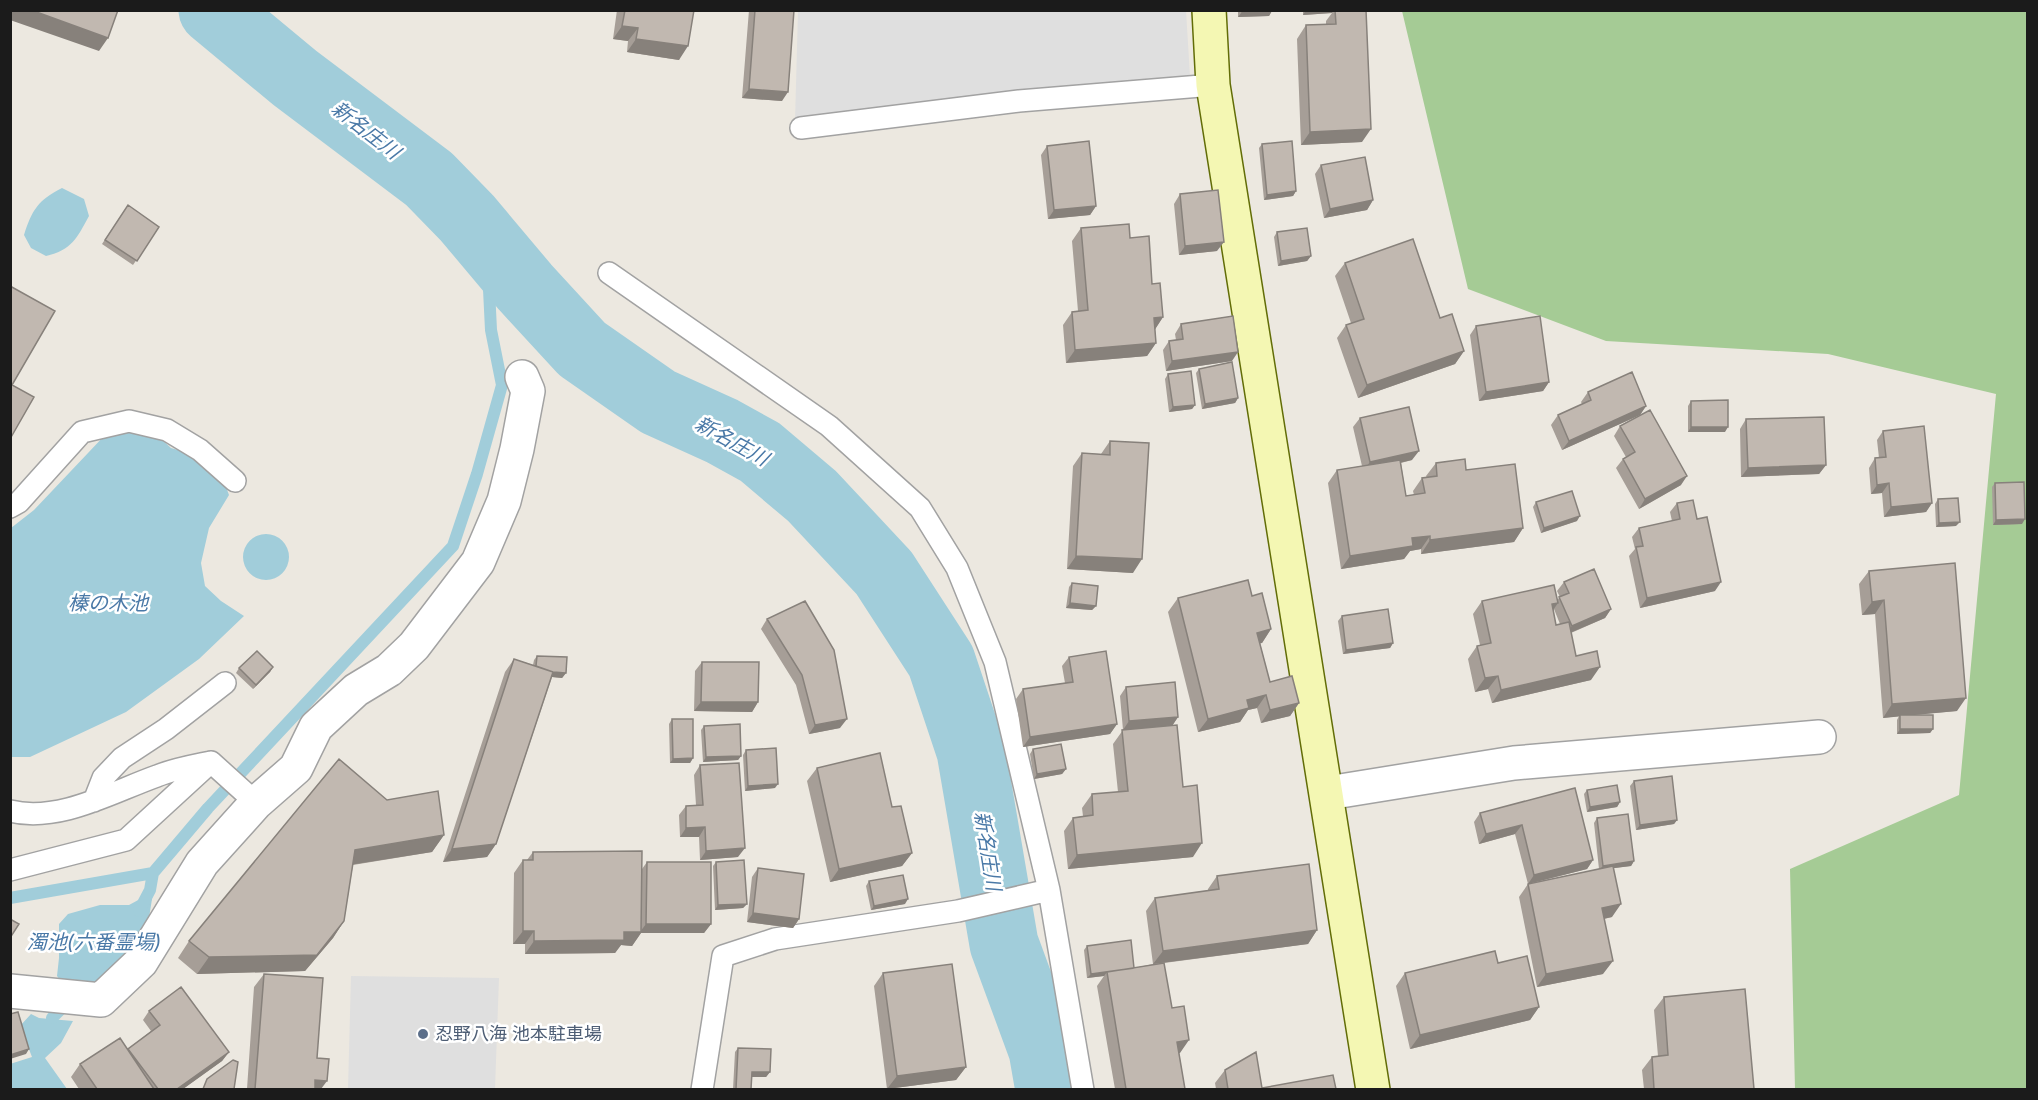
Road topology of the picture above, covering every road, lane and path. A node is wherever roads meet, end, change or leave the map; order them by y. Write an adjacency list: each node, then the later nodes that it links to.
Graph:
1 (1209, 10): 2 (street)
2 (1213, 85): 3 (lane); 11 (street)
3 (801, 128)
4 (609, 273): 16 (lane)
5 (522, 377): 13 (street)
6 (235, 482): 7 (lane)
7 (10, 507)
8 (225, 683): 12 (lane)
9 (1819, 737): 11 (street)
10 (211, 762): 12 (lane); 13 (lane); 15 (lane)
11 (1328, 793): 20 (street)
12 (94, 801): 14 (lane)
13 (254, 801): 17 (street)
14 (10, 811)
15 (10, 870)
16 (1049, 890): 18 (lane); 19 (lane)
17 (10, 991)
18 (702, 1089)
19 (1083, 1089)
20 (1374, 1089)

